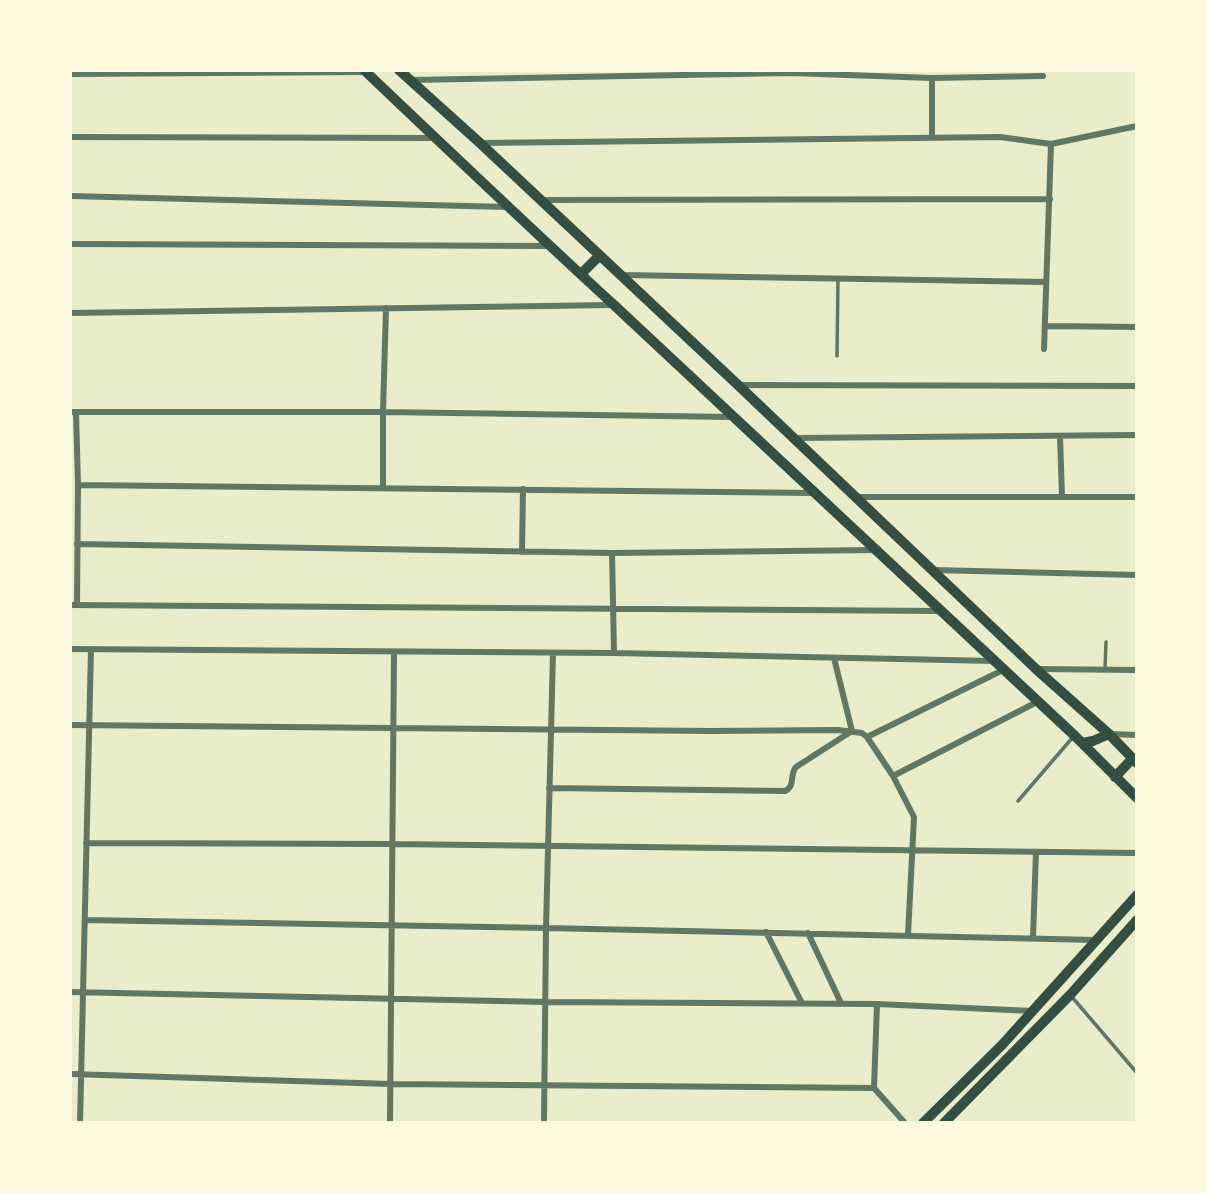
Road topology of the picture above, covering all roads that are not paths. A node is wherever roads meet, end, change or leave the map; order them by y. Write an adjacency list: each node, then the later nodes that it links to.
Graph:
1 (398, 70): 7 (main road)
2 (365, 71): 4 (street); 11 (main road)
3 (792, 72): 6 (street); 7 (street)
4 (70, 74)
5 (1044, 76): 6 (street)
6 (932, 78): 10 (street)
7 (409, 80): 12 (main road)
8 (1137, 126): 13 (street)
9 (70, 137): 11 (street)
10 (932, 137): 12 (street); 13 (street)
11 (437, 138): 17 (main road)
12 (480, 144): 16 (main road)
13 (1051, 144): 15 (street)
14 (70, 196): 17 (street)
15 (1050, 199): 16 (street); 24 (street)
16 (539, 200): 20 (main road)
17 (509, 207): 19 (main road)
18 (70, 244): 19 (street)
19 (549, 246): 21 (main road)
20 (599, 256): 21 (main road); 22 (main road)
21 (581, 274): 25 (main road)
22 (620, 275): 23 (street); 32 (main road)
23 (838, 278): 24 (street); 31 (lane)
24 (1046, 282): 28 (street)
25 (614, 305): 26 (street); 36 (main road)
26 (386, 308): 27 (street); 35 (street)
27 (70, 313)
28 (1045, 326): 29 (street); 30 (street)
29 (1137, 327)
30 (1044, 349)
31 (837, 356)
32 (738, 385): 33 (street); 39 (main road)
33 (1137, 386)
34 (73, 412): 35 (street); 40 (street)
35 (383, 412): 36 (street); 41 (street)
36 (734, 418): 43 (main road)
37 (1137, 435): 38 (street)
38 (1060, 436): 39 (street); 44 (street)
39 (793, 438): 46 (main road)
40 (78, 485): 41 (street); 47 (street)
41 (383, 488): 42 (street)
42 (523, 489): 43 (street); 49 (street)
43 (815, 493): 48 (main road)
44 (1062, 497): 45 (street); 46 (street)
45 (1137, 497)
46 (856, 498): 51 (main road)
47 (77, 544): 49 (street); 53 (street)
48 (875, 550): 50 (street); 55 (main road)
49 (522, 552): 50 (street)
50 (612, 553): 54 (street)
51 (932, 570): 52 (street); 64 (main road)
52 (1137, 575)
53 (74, 605): 54 (street)
54 (614, 607): 55 (street); 61 (street)
55 (940, 611): 63 (main road)
56 (1106, 642): 65 (lane)
57 (70, 649): 58 (street)
58 (90, 649): 59 (street); 70 (street)
59 (394, 652): 60 (street); 71 (street)
60 (553, 653): 61 (street); 72 (street)
61 (614, 653): 62 (street)
62 (834, 658): 63 (street); 73 (street)
63 (994, 661): 66 (main road)
64 (1035, 669): 65 (street); 74 (main road)
65 (1105, 669): 67 (street)
66 (1003, 670): 68 (main road); 76 (street)
67 (1137, 670)
68 (1037, 702): 77 (main road); 79 (street)
69 (70, 725): 70 (street)
70 (89, 725): 71 (street); 84 (street)
71 (393, 728): 72 (street); 85 (street)
72 (550, 730): 73 (street); 81 (street)
73 (852, 731): 76 (street); 81 (street)
74 (1109, 734): 75 (street); 77 (main road); 78 (main road)
75 (1137, 735)
76 (867, 737): 79 (street)
77 (1078, 739): 80 (main road); 83 (lane)
78 (1135, 761): 80 (main road)
79 (892, 776): 87 (street)
80 (1115, 777): 82 (main road)
81 (549, 788): 86 (street)
82 (1137, 798)
83 (1018, 801)
84 (86, 843): 85 (street); 91 (street)
85 (392, 844): 86 (street); 93 (street)
86 (548, 846): 87 (street); 94 (street)
87 (913, 850): 88 (street); 97 (street)
88 (1036, 852): 89 (street); 98 (street)
89 (1137, 853)
90 (1137, 895): 99 (main road)
91 (85, 920): 93 (street); 101 (street)
92 (1137, 920): 102 (main road)
93 (392, 925): 94 (street); 103 (street)
94 (546, 928): 95 (street); 104 (street)
95 (766, 932): 96 (street); 105 (street)
96 (808, 933): 97 (street); 106 (street)
97 (908, 935): 98 (street)
98 (1032, 938): 99 (street)
99 (1096, 940): 108 (main road)
100 (70, 992): 101 (street)
101 (83, 992): 103 (street); 111 (street)
102 (1070, 995): 109 (lane); 120 (main road)
103 (391, 999): 104 (street); 112 (street)
104 (546, 1002): 105 (street); 113 (street)
105 (802, 1003): 106 (street)
106 (841, 1003): 107 (street)
107 (877, 1004): 108 (street); 114 (street)
108 (1033, 1011): 119 (main road)
109 (1137, 1073)
110 (70, 1074): 111 (street)
111 (81, 1074): 112 (street); 115 (street)
112 (390, 1084): 113 (street); 116 (street)
113 (545, 1085): 114 (street); 117 (street)
114 (873, 1088): 118 (street)
115 (80, 1123)
116 (390, 1123)
117 (544, 1123)
118 (905, 1123)
119 (923, 1123)
120 (944, 1123)

